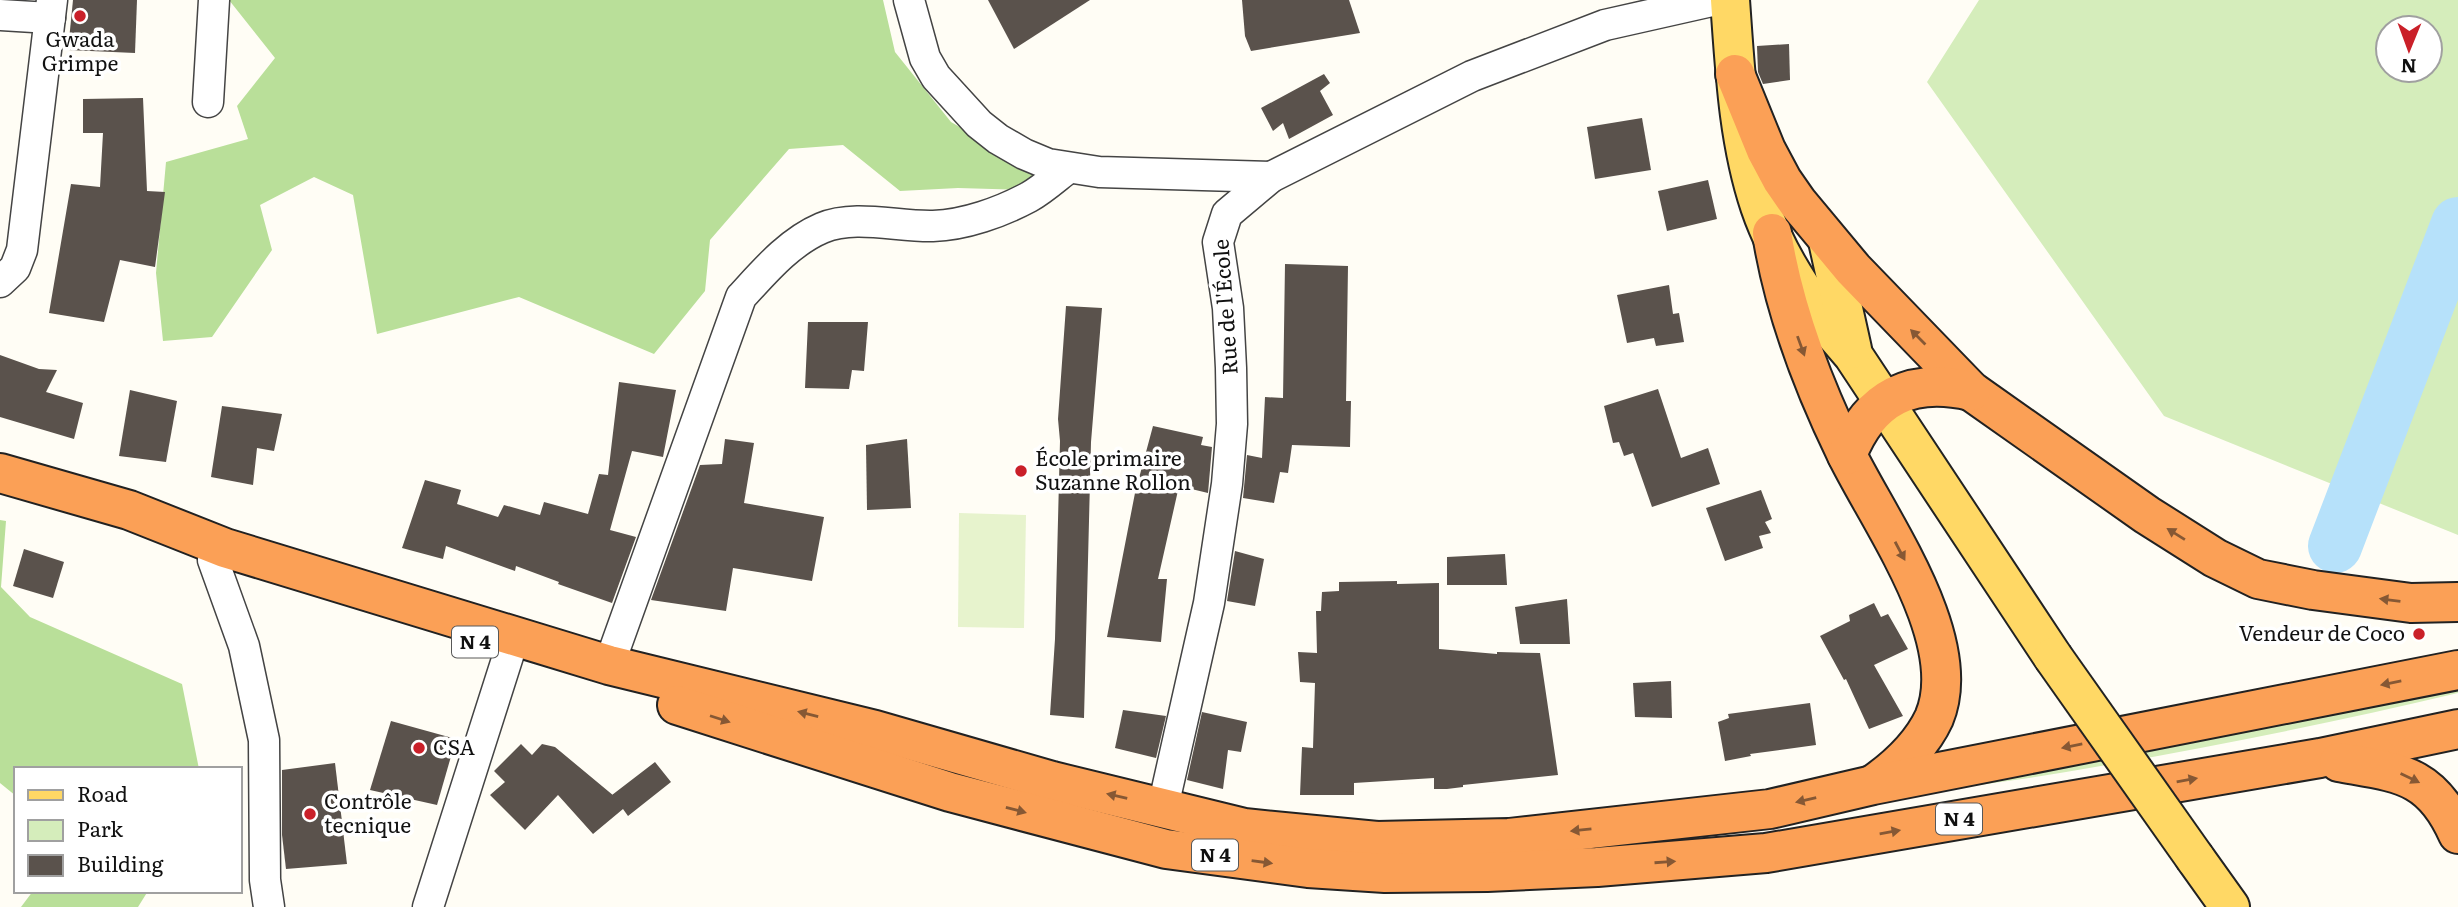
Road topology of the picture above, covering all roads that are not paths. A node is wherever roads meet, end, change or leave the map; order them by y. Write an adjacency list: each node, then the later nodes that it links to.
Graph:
1 (214, 0): 8 (street)
2 (909, 0): 9 (street)
3 (1716, 0): 10 (street, Rue de l'École)
4 (1730, 0): 7 (main road)
5 (51, 9): 6 (street); 13 (street)
6 (0, 15)
7 (1735, 74): 11 (main road); 12 (highway)
8 (208, 102)
9 (1068, 168): 10 (street); 23 (street)
10 (1271, 177): 28 (street, Rue de l'École)
11 (1772, 233): 14 (main road); 17 (highway, one-way to 17)
12 (1829, 241): 14 (main road); 15 (highway, one-way to 12)
13 (0, 282)
14 (1853, 355): 16 (main road)
15 (1971, 391): 16 (highway); 21 (highway, one-way to 15)
16 (1884, 403): 17 (highway); 32 (main road, bridge)
17 (1847, 455): 27 (highway, one-way to 27)
18 (0, 473): 23 (highway, N 4)
19 (0, 493): 20 (highway, N 4)
20 (213, 560): 22 (highway, N 4); 30 (street)
21 (2458, 601)
22 (509, 653): 26 (highway, N 4, one-way to 26); 31 (street)
23 (609, 665): 28 (highway, N 4 / N 4, one-way to 23)
24 (2458, 670): 27 (highway, N 4, one-way to 27)
25 (2458, 729): 26 (highway, N 4)
26 (2320, 758): 29 (highway, one-way to 29)
27 (1873, 785): 28 (highway, N 4, one-way to 28)
28 (1163, 807)
29 (2458, 834)
30 (269, 907)
31 (428, 907)
32 (2230, 907)

